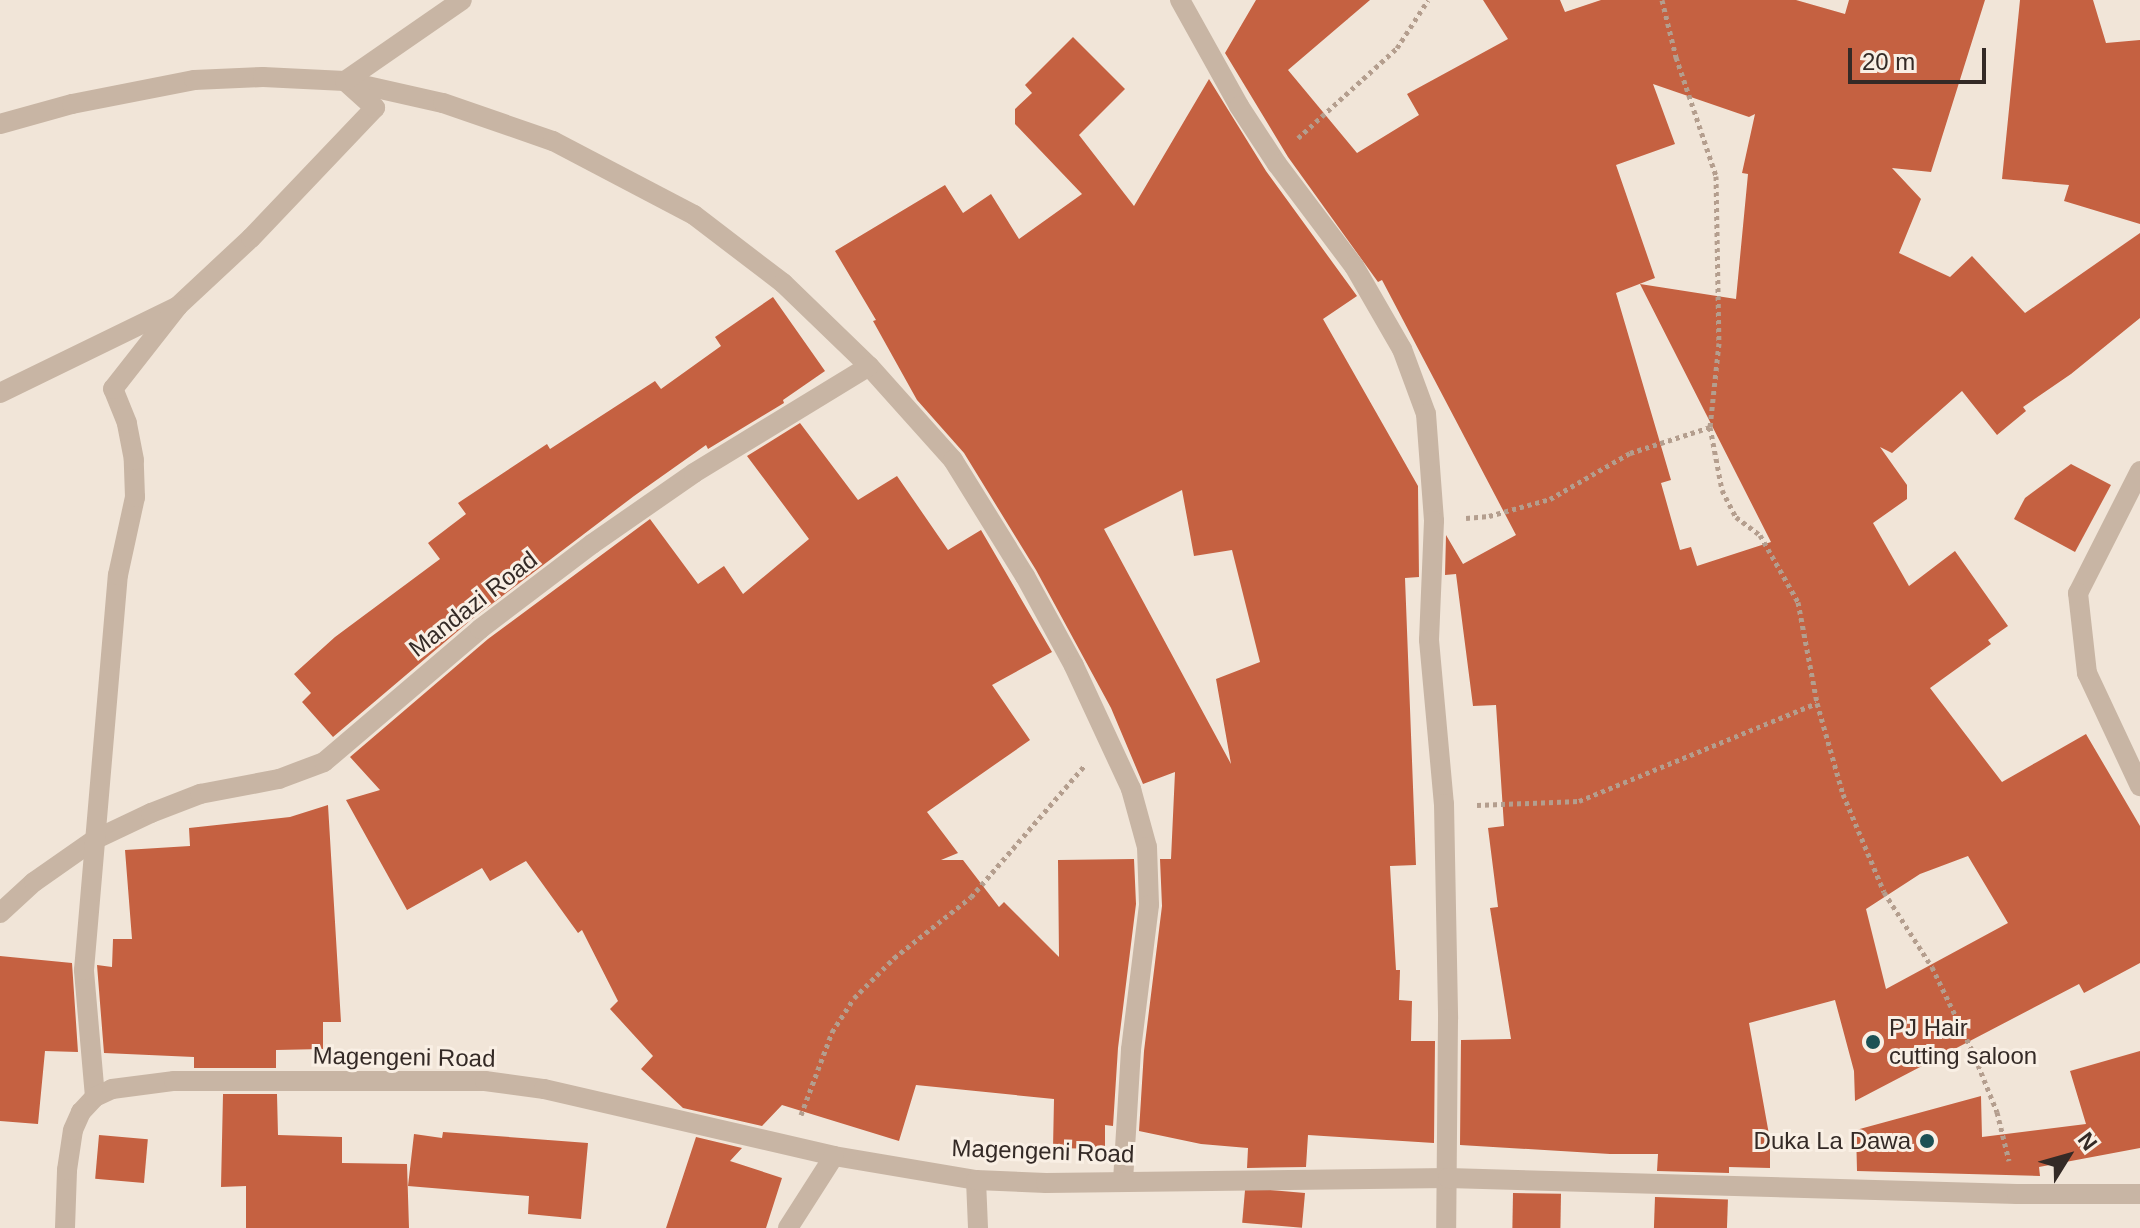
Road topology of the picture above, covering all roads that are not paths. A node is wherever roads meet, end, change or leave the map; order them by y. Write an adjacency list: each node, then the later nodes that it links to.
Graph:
1 (462, 0): 3 (street)
2 (1180, 0): 14 (street)
3 (345, 81): 4 (street); 5 (street); 6 (street)
4 (0, 124)
5 (178, 306): 7 (street); 10 (street)
6 (869, 366): 10 (street, Mandazi Road); 16 (street)
7 (0, 393)
8 (2140, 471): 9 (street)
9 (2140, 786)
10 (94, 840): 11 (street, Mandazi Road); 12 (street)
11 (0, 913)
12 (95, 1097): 13 (street, Magengeni Road); 18 (street)
13 (834, 1156): 15 (street, Magengeni Road); 19 (street)
14 (1448, 1178): 16 (street, Magengeni Road); 17 (street, Magengeni Road); 21 (street)
15 (976, 1180): 16 (street, Magengeni Road); 20 (street)
16 (1123, 1181)
17 (2140, 1194)
18 (65, 1228)
19 (788, 1228)
20 (978, 1228)
21 (1446, 1228)

